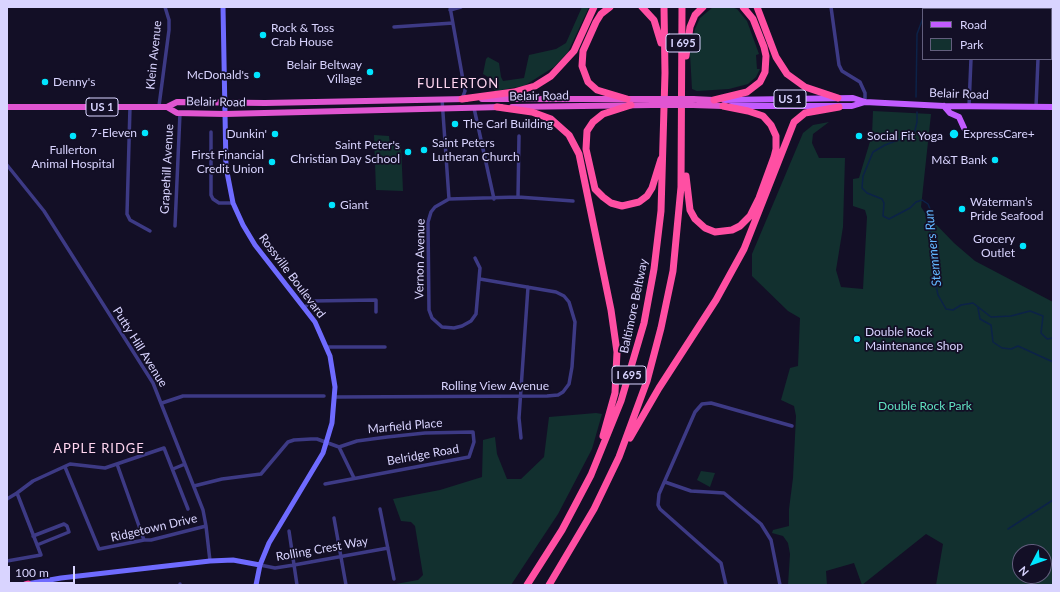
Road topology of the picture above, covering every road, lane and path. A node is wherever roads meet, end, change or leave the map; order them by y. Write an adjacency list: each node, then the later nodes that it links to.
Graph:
1 (165, 7): 29 (street, Klein Avenue)
2 (223, 7): 24 (main road, Rossville Boulevard)
3 (462, 7): 13 (street)
4 (594, 7): 22 (highway)
5 (610, 7): 25 (highway)
6 (642, 7): 18 (highway)
7 (664, 7): 18 (highway, Baltimore Beltway / I 695)
8 (682, 7): 19 (highway, I 695)
9 (703, 7): 19 (highway)
10 (744, 7): 23 (highway)
11 (757, 7): 20 (highway)
12 (831, 7): 27 (street)
13 (450, 8): 14 (street)
14 (453, 23): 15 (street); 22 (street)
15 (394, 27)
16 (971, 60): 34 (street)
17 (1038, 60): 37 (street)
18 (665, 73): 47 (highway, Baltimore Beltway / I 695)
19 (683, 80): 46 (highway, I 695)
20 (838, 98): 23 (main road, Belair Road / US 1); 27 (main road, Belair Road / US 1)
21 (442, 99): 22 (highway, Belair Road / US 1); 24 (highway, Belair Road / US 1); 40 (street)
22 (462, 99): 25 (highway, Belair Road / US 1)
23 (714, 100): 26 (highway, Belair Road / US 1)
24 (225, 102): 30 (highway, Belair Road / US 1); 42 (main road, Rossville Boulevard)
25 (629, 102): 26 (highway, Belair Road / US 1, bridge); 36 (highway, Belair Road / US 1); 47 (highway)
26 (693, 102): 31 (highway, Belair Road / US 1)
27 (865, 102): 32 (main road, Belair Road / US 1); 33 (main road, Belair Road / US 1)
28 (130, 106): 29 (highway, Belair Road / US 1); 35 (highway, Belair Road / US 1); 55 (street)
29 (159, 106): 30 (highway, Belair Road / US 1)
30 (167, 106): 41 (highway, Belair Road / US 1)
31 (723, 106): 32 (main road, Belair Road / US 1); 46 (highway)
32 (839, 106): 72 (highway)
33 (944, 106): 34 (main road, Belair Road / US 1); 43 (main road)
34 (969, 106): 37 (main road, Belair Road / US 1)
35 (7, 107)
36 (496, 107): 39 (highway, Belair Road / US 1); 87 (highway)
37 (1036, 107): 38 (main road, Belair Road / US 1)
38 (1053, 107)
39 (474, 108): 40 (highway, Belair Road / US 1); 51 (street)
40 (443, 109): 42 (highway, Belair Road / US 1); 49 (street)
41 (180, 113): 42 (highway, Belair Road / US 1); 54 (street, Grapehill Avenue)
42 (225, 114): 53 (main road, Rossville Boulevard)
43 (964, 128)
44 (211, 132): 53 (street)
45 (519, 136): 50 (street)
46 (682, 143): 72 (highway, I 695)
47 (664, 145): 87 (highway, Baltimore Beltway / I 695)
48 (7, 165): 66 (street, Putty Hill Avenue)
49 (449, 198): 51 (street); 57 (street, Vernon Avenue)
50 (518, 198): 51 (street); 52 (street)
51 (494, 199)
52 (573, 201)
53 (233, 203): 59 (main road, Rossville Boulevard)
54 (175, 226)
55 (150, 231)
56 (475, 258): 57 (street, Vernon Avenue)
57 (480, 279): 58 (street, Rolling View Avenue)
58 (528, 287): 65 (street); 65 (street, Rolling View Avenue)
59 (305, 306): 60 (street); 61 (main road, Rossville Boulevard)
60 (376, 312)
61 (327, 347): 62 (street); 64 (main road, Rossville Boulevard)
62 (385, 347)
63 (324, 396): 66 (street)
64 (335, 396): 65 (street, Rolling View Avenue); 70 (main road, Rossville Boulevard)
65 (520, 396): 69 (street)
66 (162, 403): 74 (street, Putty Hill Avenue)
67 (792, 426): 78 (street)
68 (474, 432): 71 (street, Marfield Place); 77 (street, Belridge Road)
69 (521, 438)
70 (327, 443): 71 (street); 80 (street); 96 (main road, Rossville Boulevard)
71 (339, 447): 77 (street)
72 (619, 457): 104 (highway, I 695)
73 (117, 464): 75 (street); 76 (street); 90 (street)
74 (185, 464): 76 (street); 80 (street, Putty Hill Avenue)
75 (65, 466): 81 (street); 90 (street, Ridgetown Drive)
76 (173, 469): 83 (street)
77 (354, 478): 79 (street, Belridge Road)
78 (665, 482): 105 (street); 106 (street)
79 (325, 484)
80 (194, 486): 86 (street, Putty Hill Avenue)
81 (17, 493): 82 (street); 89 (street)
82 (7, 499)
83 (188, 509)
84 (380, 509): 92 (street)
85 (334, 518): 93 (street)
86 (206, 526): 90 (street, Ridgetown Drive); 95 (street, Putty Hill Avenue)
87 (562, 530): 103 (highway, Baltimore Beltway / I 695)
88 (289, 531): 97 (street)
89 (33, 536): 91 (street); 91 (street)
90 (144, 540)
91 (37, 545): 94 (street)
92 (388, 548): 93 (street, Rolling Crest Way); 98 (street)
93 (341, 557): 97 (street, Rolling Crest Way); 102 (street)
94 (7, 561)
95 (210, 561): 96 (main road); 99 (main road)
96 (260, 565): 97 (street, Rolling Crest Way); 100 (main road)
97 (294, 565): 101 (street)
98 (394, 579)
99 (25, 585)
100 (256, 585)
101 (298, 585)
102 (346, 585)
103 (527, 585)
104 (549, 585)
105 (726, 585)
106 (780, 585)

